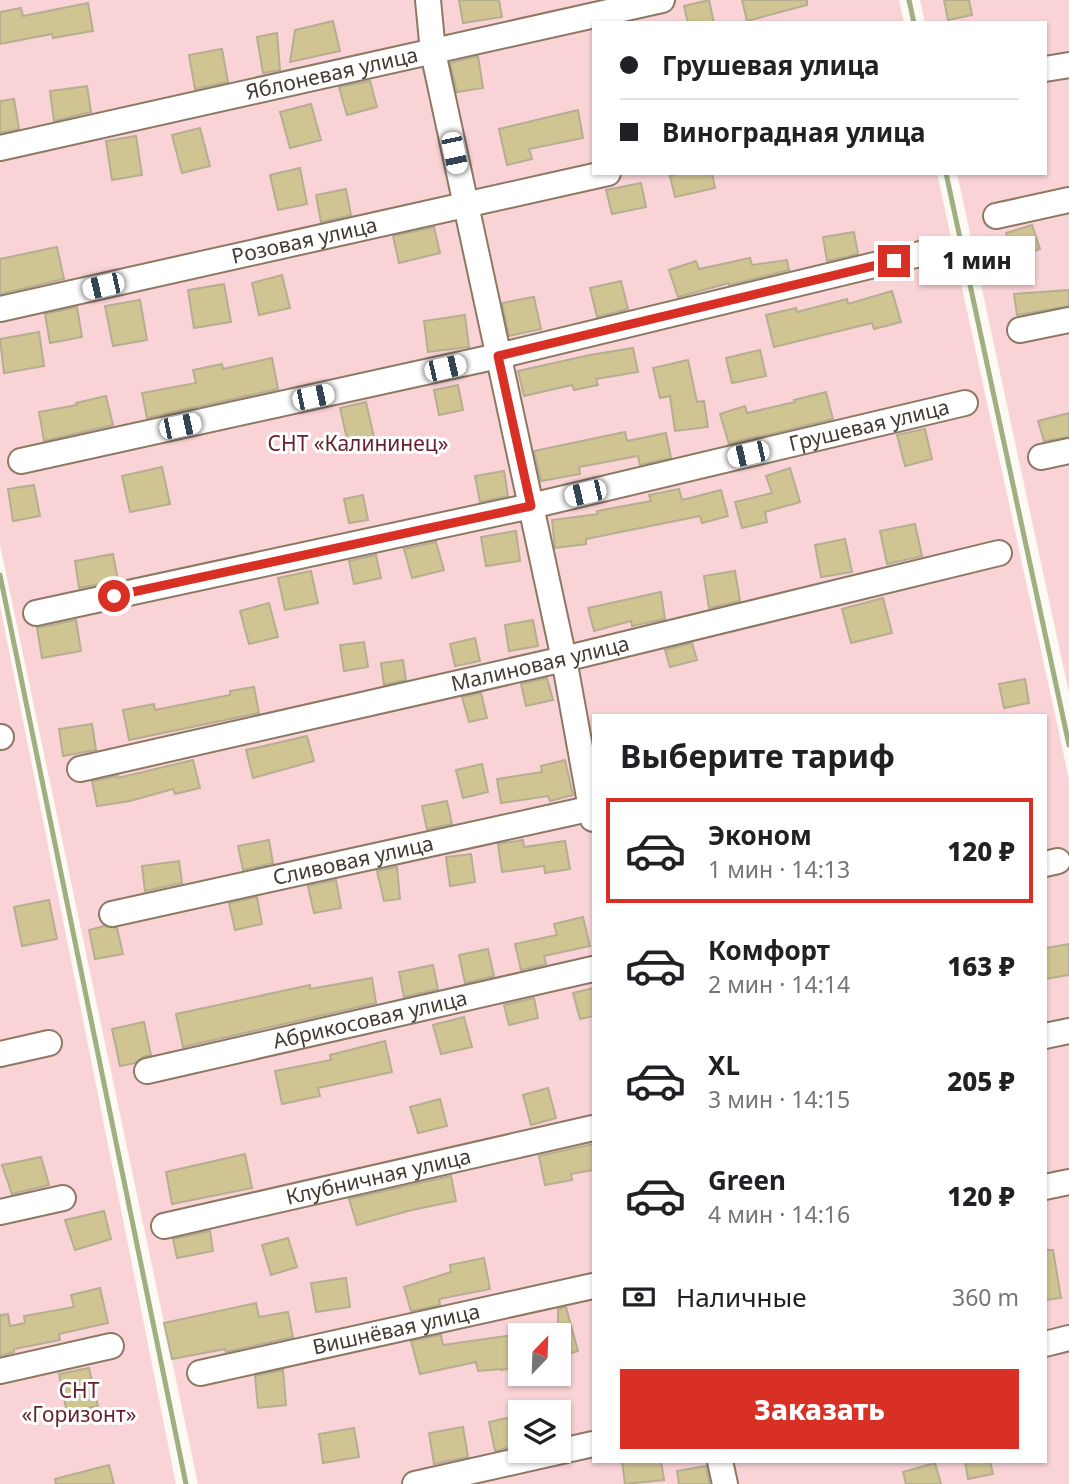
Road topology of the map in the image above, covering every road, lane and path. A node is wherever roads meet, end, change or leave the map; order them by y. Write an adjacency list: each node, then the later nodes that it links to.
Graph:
1 (429, 0): 3 (street)
2 (662, 0): 3 (street, Яблоневая улица)
3 (433, 52): 6 (street, Яблоневая улица); 9 (street)
4 (1069, 65): 5 (street)
5 (1047, 69)
6 (0, 148)
7 (599, 175): 9 (street, Розовая улица)
8 (1069, 200): 10 (street)
9 (465, 204): 12 (street, Розовая улица); 15 (street)
10 (996, 216)
11 (920, 254): 15 (street)
12 (0, 309)
13 (1069, 320): 14 (street)
14 (1020, 330)
15 (498, 356): 19 (street); 20 (street)
16 (964, 403): 20 (street, Грушевая улица)
17 (1069, 451): 18 (street)
18 (1041, 457)
19 (21, 461)
20 (531, 506): 22 (street, Грушевая улица); 23 (street)
21 (999, 553): 23 (street, Малиновая улица)
22 (36, 613)
23 (564, 659): 24 (street, Малиновая улица); 25 (street)
24 (80, 769)
25 (592, 807)
26 (592, 812): 27 (street, Сливовая улица)
27 (112, 914)
28 (592, 969): 33 (street, Абрикосовая улица)
29 (1069, 1031): 30 (street)
30 (1047, 1036)
31 (49, 1043): 32 (street)
32 (0, 1054)
33 (147, 1071)
34 (592, 1128): 39 (street, Клубничная улица)
35 (1069, 1182): 36 (street)
36 (1047, 1187)
37 (63, 1198): 38 (street)
38 (0, 1212)
39 (163, 1226)
40 (592, 1286): 45 (street, Вишнёвая улица)
41 (1069, 1338): 42 (street)
42 (1047, 1344)
43 (111, 1346): 44 (street)
44 (0, 1371)
45 (200, 1373)
46 (592, 1444): 48 (street)
47 (720, 1463): 49 (street)
48 (415, 1484)
49 (725, 1484)

